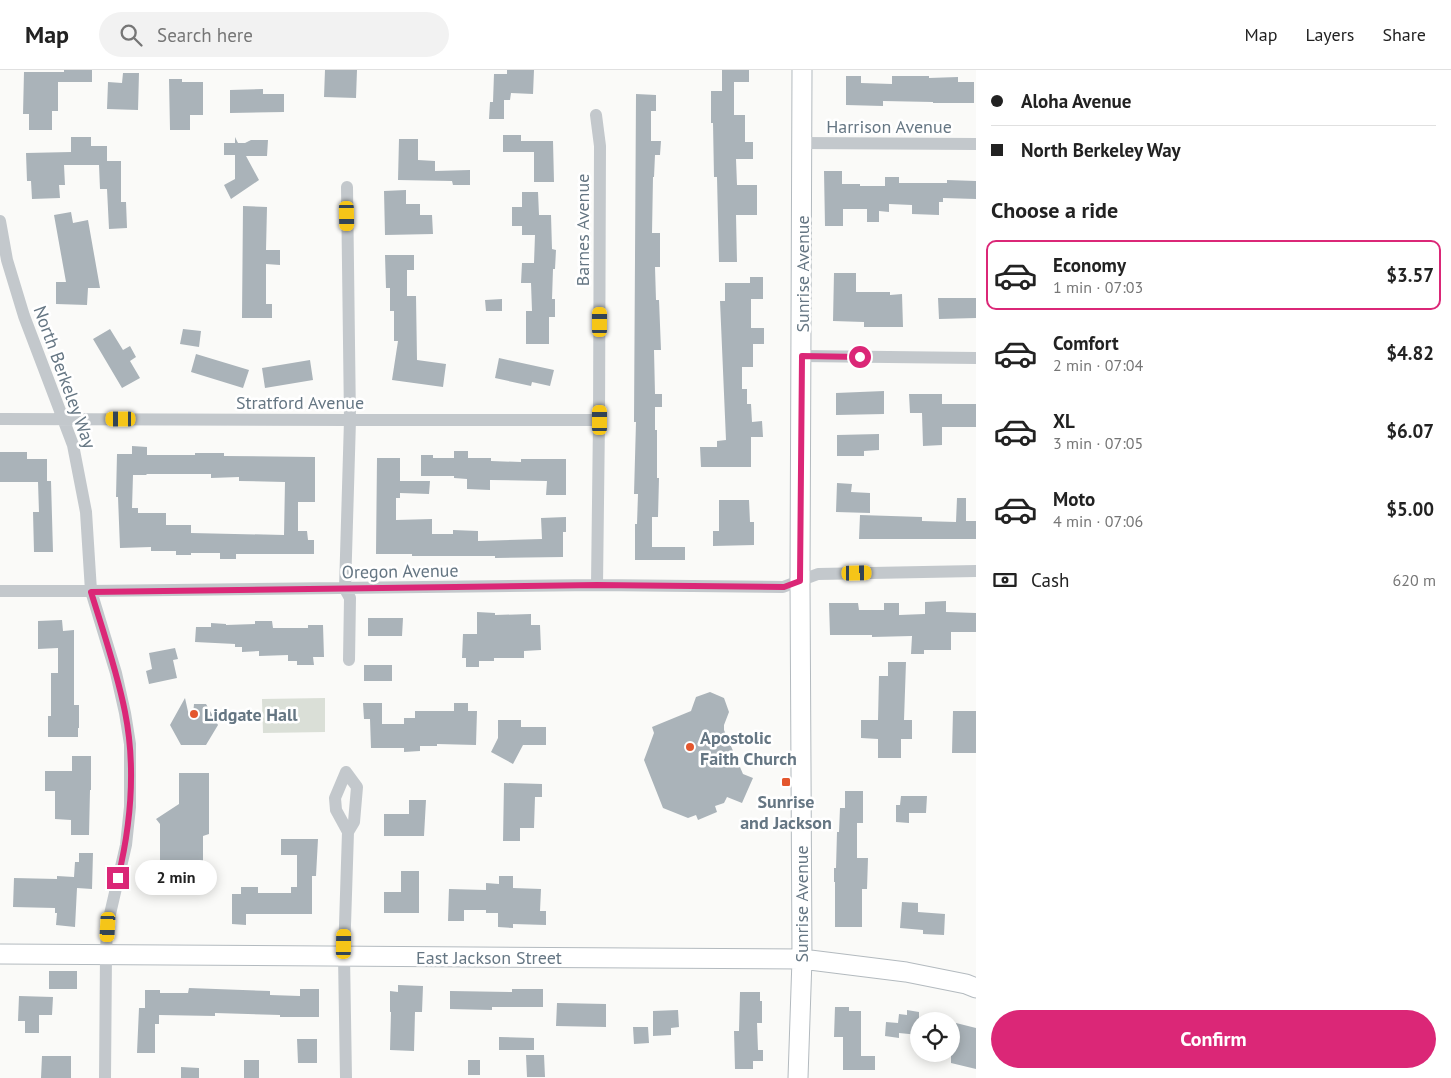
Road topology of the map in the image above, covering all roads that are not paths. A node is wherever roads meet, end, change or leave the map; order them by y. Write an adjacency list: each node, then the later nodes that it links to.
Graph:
1 (802, 70): 3 (street, Sunrise Avenue)
2 (596, 115): 12 (street, Barnes Avenue)
3 (802, 143): 4 (street, Harrison Avenue); 7 (street, Sunrise Avenue)
4 (976, 144)
5 (347, 187): 11 (street)
6 (0, 227): 10 (street, North Berkeley Way)
7 (802, 356): 8 (street); 14 (street, Sunrise Avenue)
8 (976, 358)
9 (0, 418): 10 (street, Stratford Avenue)
10 (64, 418): 11 (street, Stratford Avenue); 18 (street, North Berkeley Way)
11 (350, 420): 12 (street, Stratford Avenue); 16 (street)
12 (600, 420): 15 (street, Barnes Avenue)
13 (976, 571): 14 (street, Oregon Avenue)
14 (800, 581): 15 (street, Oregon Avenue); 24 (street, Sunrise Avenue)
15 (597, 585): 16 (street, Oregon Avenue)
16 (345, 589): 18 (street, Oregon Avenue); 19 (street)
17 (0, 591): 18 (street, Oregon Avenue)
18 (91, 592): 22 (street, North Berkeley Way)
19 (349, 660)
20 (348, 832): 23 (street)
21 (0, 954): 22 (street, East Jackson Street)
22 (106, 954): 23 (street, East Jackson Street); 26 (street, North Berkeley Way)
23 (344, 956): 24 (street, East Jackson Street); 27 (street)
24 (802, 959): 25 (street, East Jackson Street); 28 (street, Sunrise Avenue)
25 (976, 988)
26 (105, 1078)
27 (346, 1078)
28 (798, 1078)

